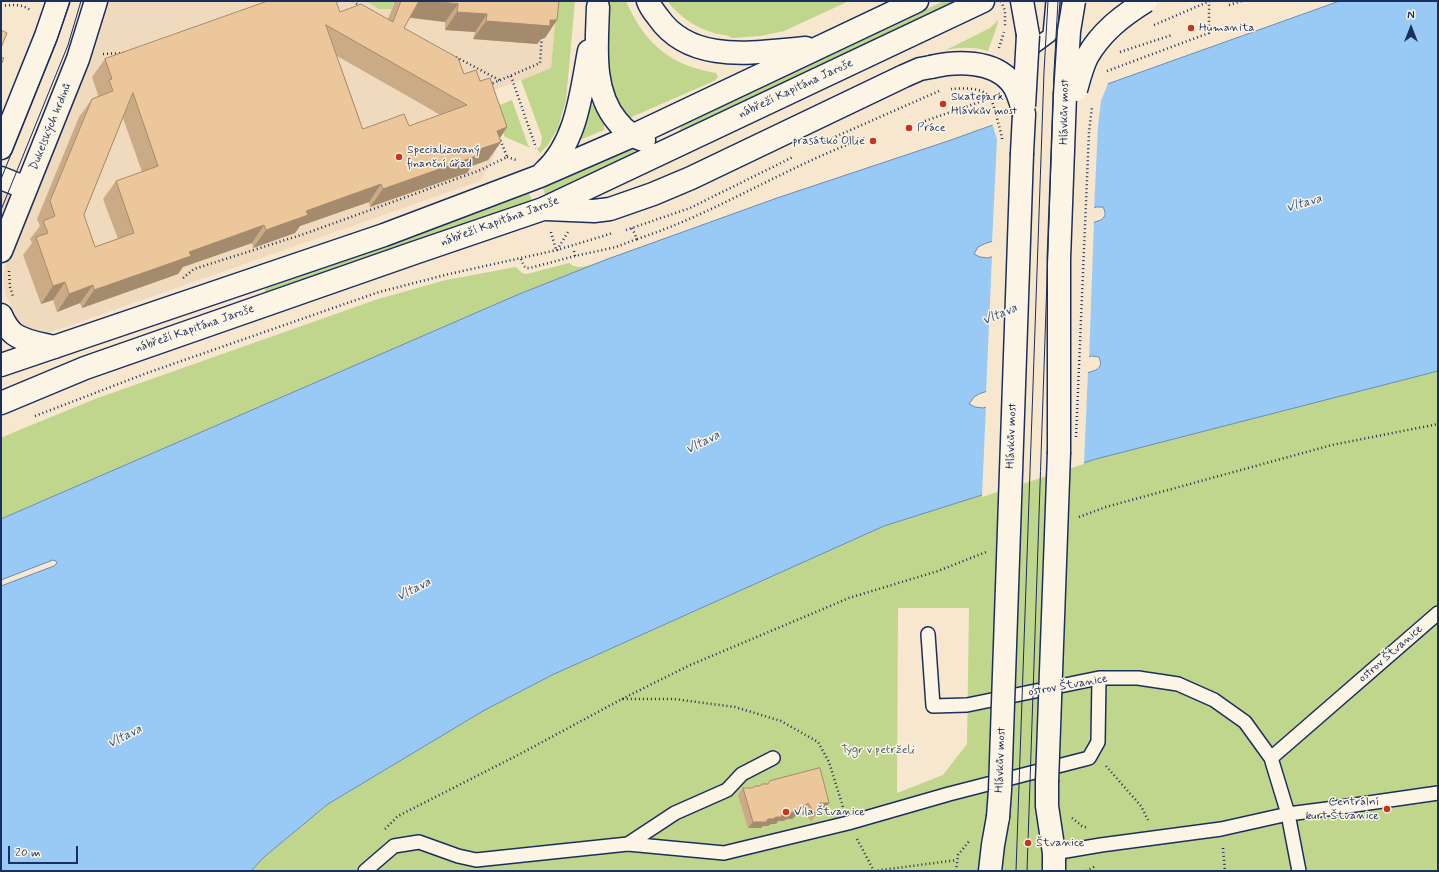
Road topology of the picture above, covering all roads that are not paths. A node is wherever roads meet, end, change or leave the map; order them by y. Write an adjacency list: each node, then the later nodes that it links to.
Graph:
1 (58, 1): 19 (main road)
2 (96, 1): 23 (main road, Dukelských hrdinů)
3 (648, 1): 14 (main road)
4 (917, 1): 14 (main road)
5 (983, 1): 18 (main road, nábřeží Kapitána Jaroše)
6 (1022, 1): 13 (main road)
7 (1033, 1): 13 (main road, Hlávkův most)
8 (1053, 1): 12 (lane)
9 (1074, 1): 15 (main road, Hlávkův most, bridge)
10 (1146, 1): 20 (main road, bridge)
11 (598, 4): 17 (main road); 21 (main road)
12 (1050, 35): 13 (lane); 15 (lane)
13 (1028, 44): 16 (main road, Hlávkův most, bridge)
14 (818, 47): 17 (main road)
15 (1067, 48): 20 (main road, Hlávkův most, bridge)
16 (1024, 114): 24 (main road, bridge); 40 (main road, Hlávkův most, bridge)
17 (632, 136): 18 (main road); 21 (main road)
18 (687, 141): 24 (main road, nábřeží Kapitána Jaroše)
19 (1, 148)
20 (1064, 148): 38 (main road, Hlávkův most, bridge)
21 (540, 176): 27 (main road)
22 (1, 178): 23 (main road)
23 (26, 188): 25 (main road, Dukelských hrdinů)
24 (543, 209): 29 (main road, nábřeží Kapitána Jaroše)
25 (6, 259)
26 (8, 308): 27 (main road)
27 (54, 347): 28 (main road)
28 (1, 365)
29 (1, 403)
30 (1438, 613): 34 (lane, ostrov Štvanice)
31 (928, 634): 32 (lane, ostrov Štvanice)
32 (1099, 678): 34 (lane, ostrov Štvanice); 37 (lane)
33 (773, 758): 37 (lane)
34 (1271, 758): 36 (lane, ostrov Štvanice)
35 (1438, 793): 36 (lane)
36 (1288, 814): 38 (lane); 41 (lane, ostrov Štvanice)
37 (628, 844): 39 (lane)
38 (1054, 862)
39 (365, 871)
40 (990, 871)
41 (1299, 871)

